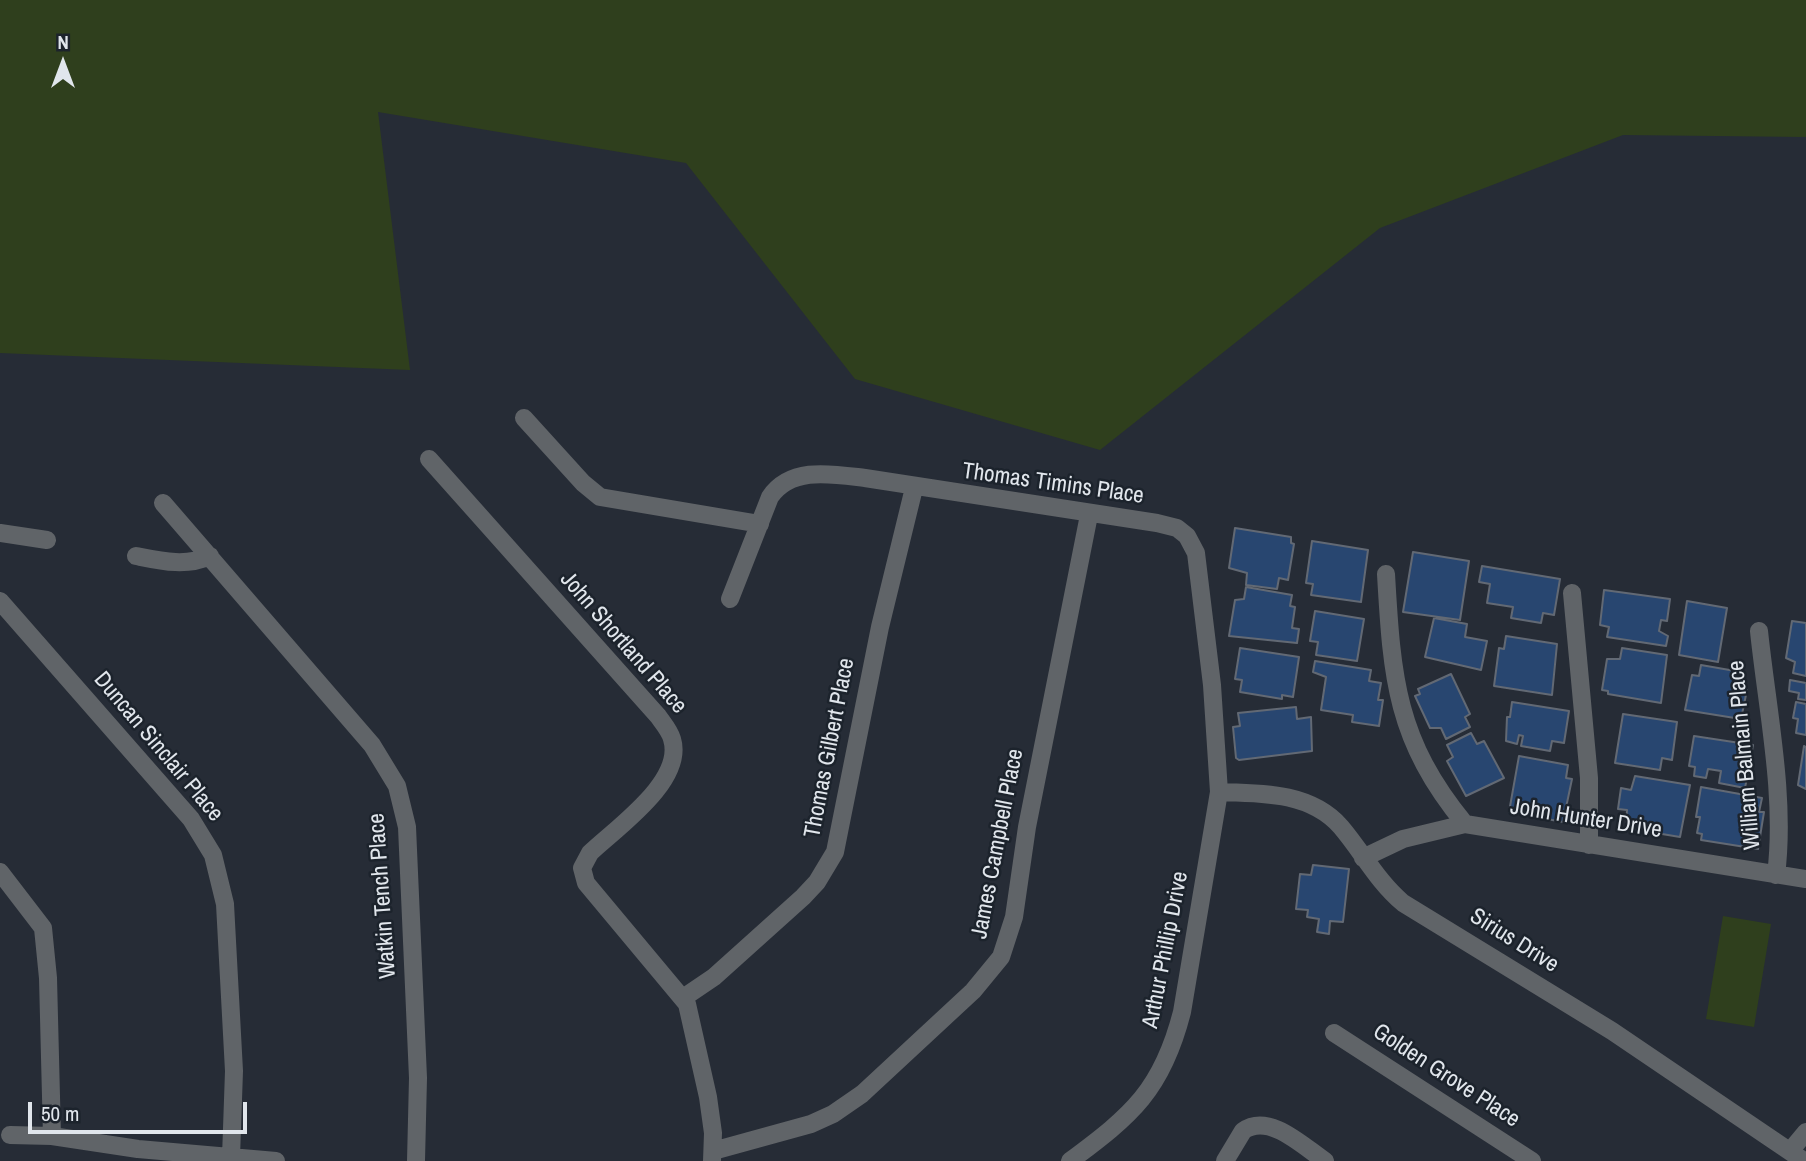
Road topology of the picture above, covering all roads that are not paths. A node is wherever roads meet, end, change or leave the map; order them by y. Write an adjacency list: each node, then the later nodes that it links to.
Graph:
1 (524, 418): 6 (street)
2 (429, 459): 23 (street, John Shortland Place)
3 (914, 488): 5 (street, Thomas Timins Place); 6 (street, Thomas Timins Place); 23 (street, Thomas Gilbert Place)
4 (163, 503): 10 (street, Watkin Tench Place)
5 (1089, 515): 16 (street, Thomas Timins Place); 29 (street, James Campbell Place)
6 (760, 524): 13 (street, Thomas Timins Place)
7 (0, 533): 8 (street)
8 (47, 540)
9 (136, 556): 10 (street)
10 (211, 556): 32 (street, Watkin Tench Place)
11 (1386, 574): 17 (street)
12 (1572, 593): 18 (street)
13 (730, 599)
14 (0, 601): 30 (street, Duncan Sinclair Place)
15 (1759, 631): 21 (street, William Balmain Place)
16 (1219, 792): 19 (street, Sirius Drive); 33 (street, Arthur Phillip Drive)
17 (1465, 824): 18 (street, John Hunter Drive); 19 (street, John Hunter Drive)
18 (1589, 845): 21 (street, John Hunter Drive)
19 (1363, 858): 28 (street, Sirius Drive)
20 (0, 872): 27 (street)
21 (1776, 875): 22 (street, John Hunter Drive)
22 (1806, 879)
23 (683, 998): 29 (street, John Shortland Place)
24 (1334, 1033): 36 (street, Golden Grove Place)
25 (1806, 1132): 28 (street)
26 (10, 1135): 27 (street)
27 (52, 1136): 30 (street)
28 (1798, 1155)
29 (712, 1156)
30 (231, 1157): 31 (street)
31 (276, 1161)
32 (416, 1161)
33 (1070, 1161)
34 (1226, 1161): 35 (street)
35 (1325, 1161)
36 (1532, 1161)

